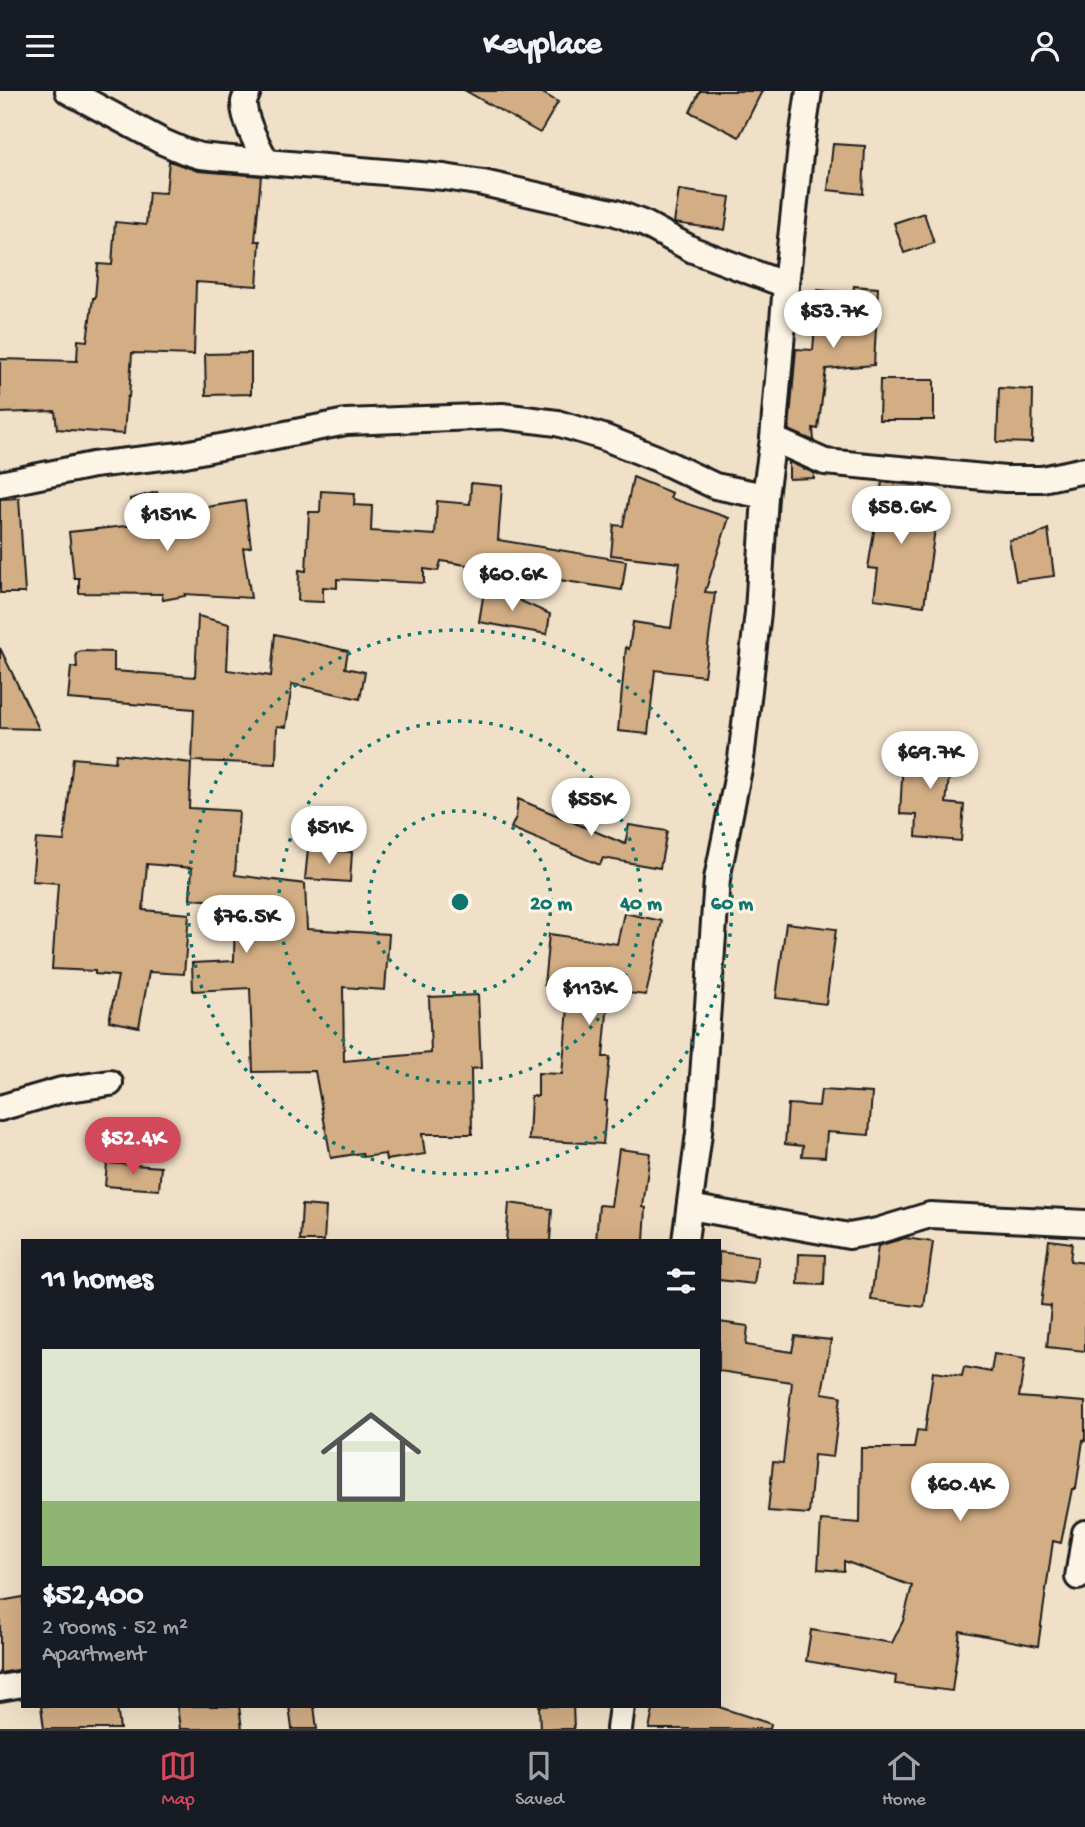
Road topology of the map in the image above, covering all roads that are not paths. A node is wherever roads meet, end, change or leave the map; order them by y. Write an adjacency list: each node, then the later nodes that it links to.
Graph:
1 (68, 91): 4 (street)
2 (248, 91): 4 (street)
3 (809, 91): 5 (street)
4 (266, 161): 5 (street)
5 (786, 285): 6 (street)
6 (772, 439): 7 (street); 9 (street)
7 (1085, 470)
8 (0, 484): 9 (street)
9 (765, 496): 12 (street)
10 (110, 1083): 11 (street)
11 (0, 1108)
12 (690, 1207): 13 (street); 14 (street)
13 (1085, 1223)
14 (685, 1239)
15 (1085, 1533): 16 (street)
16 (1078, 1577)
17 (21, 1684): 18 (street)
18 (0, 1688)
19 (622, 1708): 20 (street)
20 (619, 1729)

